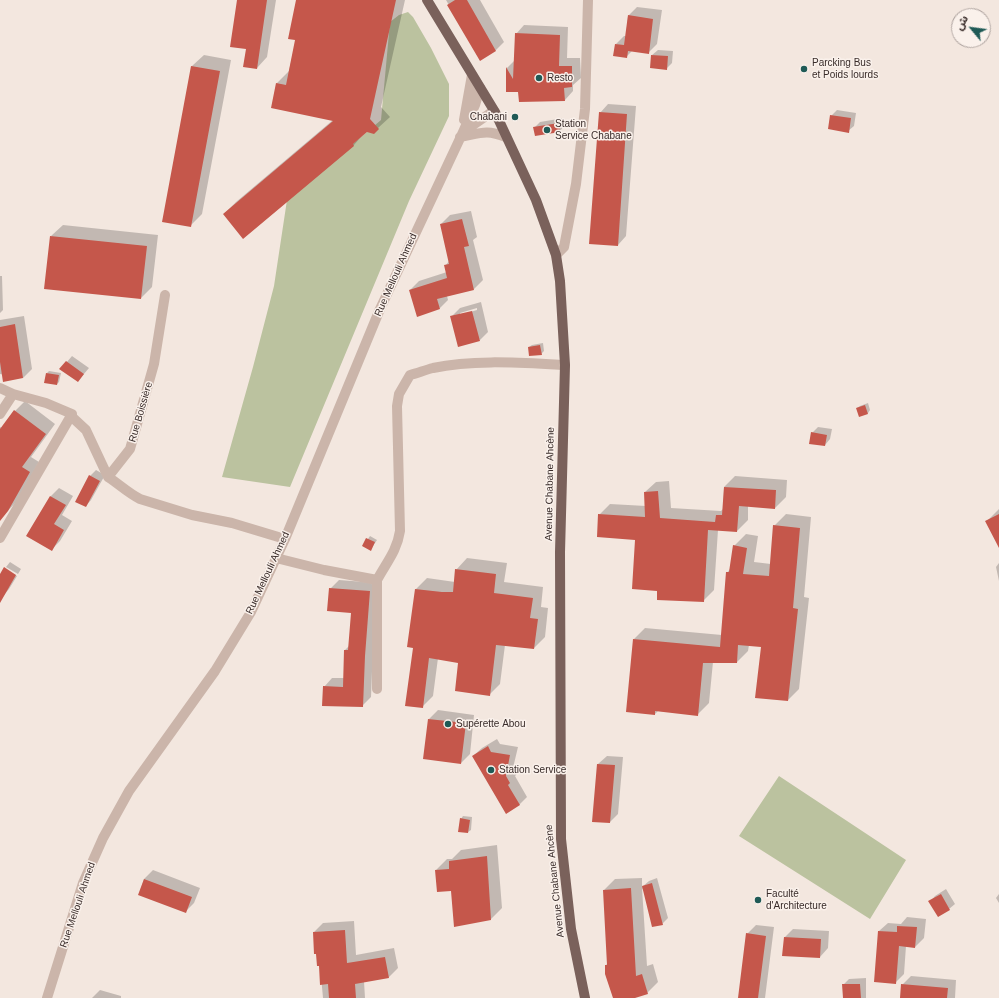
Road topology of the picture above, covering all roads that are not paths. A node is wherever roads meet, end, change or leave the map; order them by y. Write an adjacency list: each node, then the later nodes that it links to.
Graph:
1 (427, 0): 3 (main road, Avenue Chabane Ahcène)
2 (588, 0): 8 (street)
3 (472, 75): 4 (main road, Avenue Chabane Ahcène); 6 (street)
4 (480, 88): 5 (main road, Avenue Chabane Ahcène); 6 (street, Rue Mellouli Ahmed)
5 (495, 112): 6 (street); 7 (main road, Avenue Chabane Ahcène)
6 (462, 135): 7 (street); 17 (street, Rue Mellouli Ahmed)
7 (506, 137): 8 (main road, Avenue Chabane Ahcène)
8 (556, 255): 10 (main road, Avenue Chabane Ahcène)
9 (164, 295): 15 (street, Rue Boissière)
10 (565, 365): 19 (street); 22 (main road, Avenue Chabane Ahcène)
11 (0, 388): 12 (street)
12 (13, 394): 13 (street); 14 (street)
13 (0, 414)
14 (72, 414): 15 (street); 16 (street)
15 (108, 477): 17 (street)
16 (0, 538)
17 (285, 539): 18 (street, Rue Mellouli Ahmed)
18 (276, 558): 19 (street); 21 (street, Rue Mellouli Ahmed)
19 (377, 580): 20 (street)
20 (377, 689)
21 (47, 998)
22 (585, 998)

